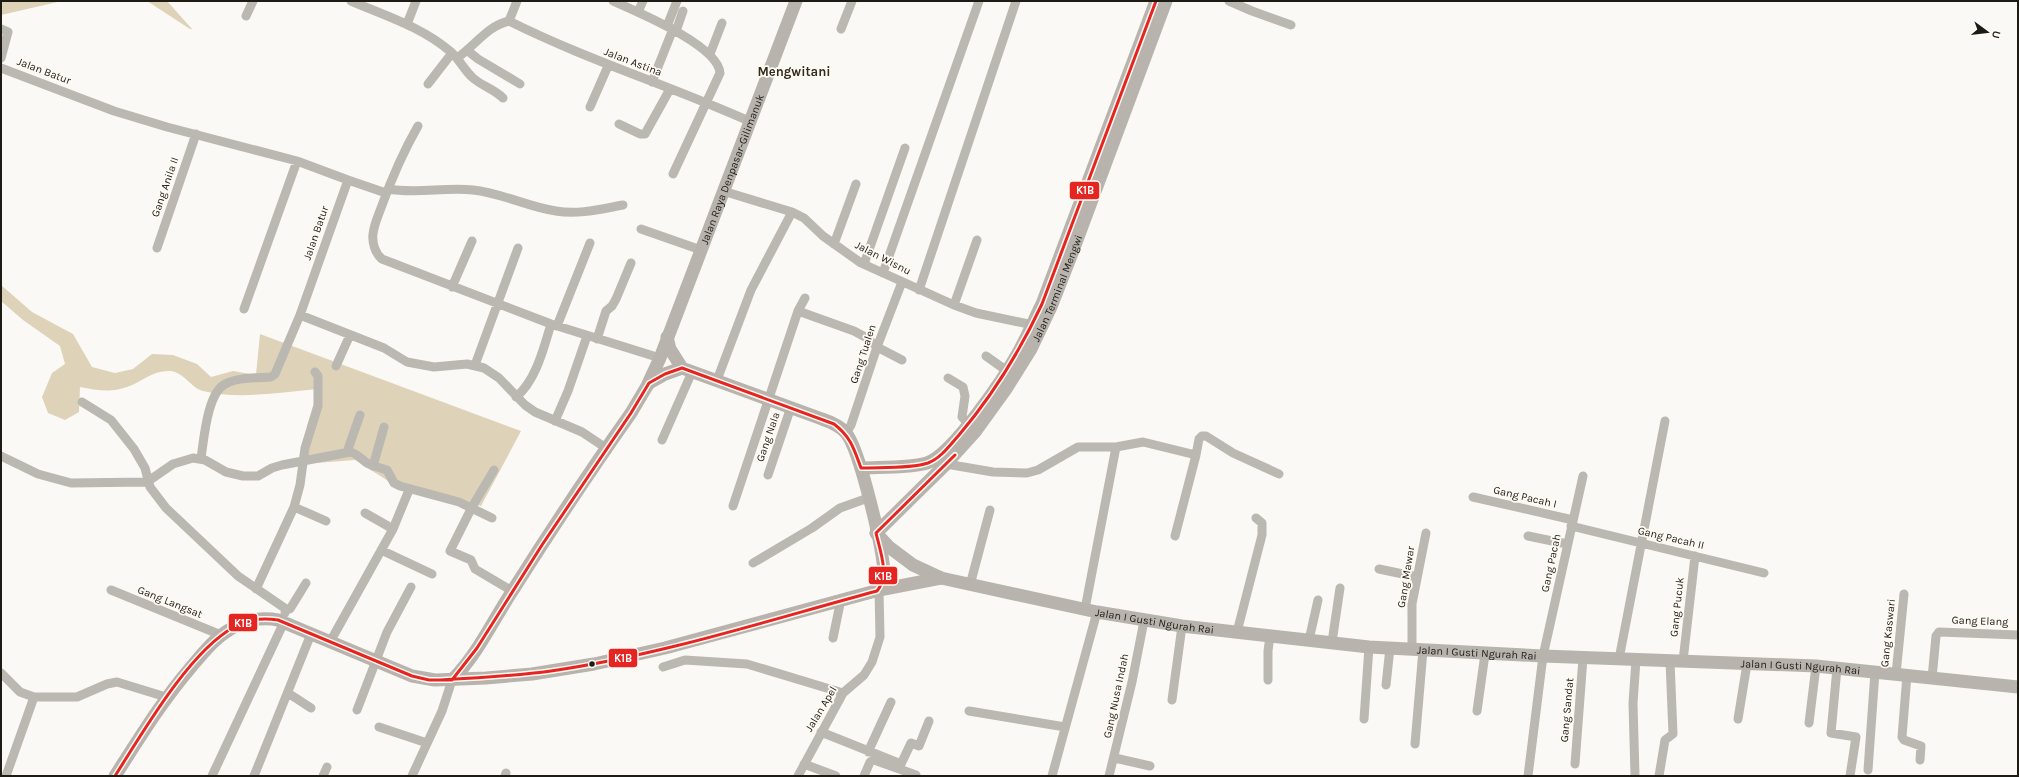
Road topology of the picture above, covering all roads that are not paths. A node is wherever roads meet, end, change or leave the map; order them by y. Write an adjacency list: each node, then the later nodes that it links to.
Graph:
1 (253, 1): 17 (street)
2 (351, 1): 20 (street)
3 (416, 1): 20 (street)
4 (517, 1): 18 (street)
5 (613, 1): 16 (street)
6 (643, 1): 16 (street)
7 (678, 1): 22 (street)
8 (796, 1): 38 (highway, Jalan Raya Denpasar-Gilimanuk)
9 (852, 1): 24 (street)
10 (979, 1): 61 (street)
11 (1016, 1): 64 (street)
12 (1156, 1): 72 (highway, Jalan Terminal Mengwi)
13 (1166, 1): 72 (highway, Jalan Terminal Mengwi)
14 (1229, 1): 21 (street)
15 (683, 11): 22 (street)
16 (638, 12): 22 (street)
17 (246, 16)
18 (509, 21): 25 (street); 29 (street, Jalan Astina)
19 (722, 23): 26 (street)
20 (407, 24): 27 (street)
21 (1291, 25)
22 (672, 28): 26 (street); 31 (street)
23 (1, 29): 28 (street)
24 (841, 29)
25 (468, 51): 27 (street); 33 (street)
26 (710, 54): 36 (street)
27 (454, 55): 32 (street); 35 (street)
28 (1, 58)
29 (608, 66): 31 (street, Jalan Astina); 37 (street)
30 (1, 68): 41 (street, Jalan Batur)
31 (652, 82): 34 (street, Jalan Astina)
32 (428, 84)
33 (520, 84)
34 (670, 89): 36 (street, Jalan Astina); 39 (street)
35 (503, 98)
36 (707, 102): 38 (street, Jalan Astina); 44 (street)
37 (590, 107)
38 (751, 122): 48 (highway, Jalan Raya Denpasar-Gilimanuk)
39 (619, 124)
40 (418, 126): 47 (street)
41 (196, 134): 43 (street, Jalan Batur); 56 (street, Gang Anila II)
42 (905, 148): 60 (street)
43 (297, 161): 45 (street, Jalan Batur); 68 (street)
44 (673, 174)
45 (348, 180): 47 (street); 70 (street, Jalan Batur)
46 (856, 184): 55 (street)
47 (387, 191): 49 (street); 63 (street)
48 (724, 191): 50 (street, Jalan Wisnu); 58 (highway, Jalan Raya Denpasar-Gilimanuk)
49 (623, 205)
50 (792, 212): 55 (street, Jalan Wisnu); 88 (street)
51 (641, 229): 58 (street)
52 (977, 240): 67 (street)
53 (472, 241): 63 (street)
54 (590, 243): 71 (street)
55 (834, 244): 60 (street, Jalan Wisnu)
56 (157, 248)
57 (518, 248): 66 (street)
58 (701, 250): 75 (highway, Jalan Raya Denpasar-Gilimanuk)
59 (631, 263): 76 (street)
60 (864, 264): 61 (street, Jalan Wisnu)
61 (884, 273): 62 (street, Jalan Wisnu)
62 (902, 282): 64 (street, Jalan Wisnu); 77 (street, Gang Tualen)
63 (452, 287): 66 (street)
64 (919, 290): 67 (street, Jalan Wisnu)
65 (805, 298): 69 (street)
66 (496, 303): 71 (street); 81 (street)
67 (954, 305): 72 (street, Jalan Wisnu)
68 (244, 309)
69 (798, 311): 77 (street); 90 (street)
70 (300, 315): 73 (street); 105 (street, Jalan Batur)
71 (554, 325): 74 (street); 89 (street)
72 (1037, 325): 84 (highway, Jalan Terminal Mengwi); 97 (highway, Jalan Terminal Mengwi)
73 (350, 335): 81 (street); 82 (street)
74 (587, 336): 76 (street); 94 (street)
75 (667, 337): 79 (highway, Jalan Raya Denpasar-Gilimanuk); 83 (highway)
76 (597, 339): 79 (street)
77 (877, 347): 80 (street); 98 (street, Gang Tualen)
78 (986, 356): 84 (street)
79 (660, 358): 87 (highway, Jalan Raya Denpasar-Gilimanuk)
80 (902, 360)
81 (475, 365): 89 (street)
82 (336, 366)
83 (687, 370): 87 (highway); 88 (highway); 99 (street)
84 (1007, 371): 97 (highway, Jalan Terminal Mengwi)
85 (315, 372): 106 (street)
86 (948, 378): 97 (street)
87 (649, 382): 101 (highway, Jalan Raya Denpasar-Gilimanuk)
88 (719, 384): 90 (highway)
89 (516, 397): 94 (street)
90 (768, 398): 92 (highway); 118 (street)
91 (82, 402): 114 (street)
92 (791, 407): 98 (highway); 112 (street, Gang Nala)
93 (360, 415): 102 (street)
94 (555, 421): 101 (street)
95 (1665, 421): 132 (street)
96 (384, 427): 108 (street)
97 (972, 428): 107 (highway, Jalan Terminal Mengwi); 109 (highway, Jalan Terminal Mengwi)
98 (846, 433): 109 (highway)
99 (662, 440)
100 (1116, 447): 103 (street); 107 (street); 154 (street)
101 (606, 448): 149 (highway, Jalan Raya Denpasar-Gilimanuk)
102 (347, 452): 106 (street); 108 (street)
103 (1196, 455): 111 (street); 130 (street)
104 (1, 456): 114 (street)
105 (201, 458): 106 (street); 114 (street)
106 (304, 460): 119 (street)
107 (946, 464): 128 (highway, Jalan Terminal Mengwi)
108 (373, 466): 115 (street)
109 (860, 468): 117 (highway)
110 (494, 470): 120 (street)
111 (1279, 474)
112 (768, 475)
113 (1583, 476): 126 (street, Gang Pacah)
114 (147, 482): 146 (street)
115 (409, 490): 120 (street); 127 (street)
116 (1473, 497): 126 (street, Gang Pacah I)
117 (868, 498): 128 (highway); 136 (street)
118 (734, 506)
119 (294, 507): 125 (street); 146 (street)
120 (472, 507): 123 (street); 149 (street)
121 (990, 510): 143 (street)
122 (365, 513): 127 (street)
123 (492, 518)
124 (1256, 518): 158 (street)
125 (326, 521)
126 (1572, 523): 132 (street, Gang Pacah II); 133 (street, Gang Pacah)
127 (393, 529): 134 (street)
128 (876, 533): 141 (highway); 148 (highway)
129 (1426, 533): 140 (street, Gang Mawar)
130 (1175, 536)
131 (1528, 536): 133 (street)
132 (1641, 543): 135 (street, Gang Pacah II); 174 (street)
133 (1567, 544): 172 (street, Gang Pacah)
134 (381, 550): 138 (street); 165 (street)
135 (1695, 556): 139 (street, Gang Pacah II); 178 (street, Gang Pucuk)
136 (754, 563)
137 (1379, 569): 140 (street)
138 (432, 574)
139 (1764, 574)
140 (1417, 577): 170 (street, Gang Mawar)
141 (941, 578): 143 (highway, Jalan I Gusti Ngurah Rai); 148 (highway)
142 (306, 583): 153 (street)
143 (970, 585): 154 (highway, Jalan I Gusti Ngurah Rai)
144 (411, 587): 176 (street)
145 (1340, 588): 166 (street)
146 (256, 589): 153 (street)
147 (111, 590): 160 (street, Gang Langsat)
148 (879, 590): 151 (highway); 193 (street, Jalan Apel)
149 (512, 591): 168 (highway, Jalan Raya Denpasar-Gilimanuk)
150 (1904, 594): 185 (street, Gang Kaswari)
151 (841, 599): 163 (street); 186 (highway)
152 (1318, 600): 164 (street)
153 (286, 609): 156 (street)
154 (1091, 610): 155 (highway, Jalan I Gusti Ngurah Rai); 207 (street)
155 (1144, 620): 157 (highway, Jalan I Gusti Ngurah Rai); 212 (street, Gang Nusa Indah)
156 (283, 622): 159 (highway); 160 (highway); 222 (street)
157 (1182, 626): 158 (highway, Jalan I Gusti Ngurah Rai); 196 (street)
158 (1237, 632): 162 (highway, Jalan I Gusti Ngurah Rai)
159 (311, 634): 165 (highway); 192 (street)
160 (221, 635): 195 (highway)
161 (2018, 635): 187 (street, Gang Elang)
162 (1270, 636): 164 (highway, Jalan I Gusti Ngurah Rai); 189 (street)
163 (833, 638)
164 (1309, 640): 166 (highway, Jalan I Gusti Ngurah Rai)
165 (330, 642): 176 (highway)
166 (1332, 642): 167 (highway, Jalan I Gusti Ngurah Rai)
167 (1369, 647): 169 (highway, Jalan I Gusti Ngurah Rai); 203 (street)
168 (478, 648): 186 (highway); 188 (highway, Jalan Raya Denpasar-Gilimanuk)
169 (1390, 648): 170 (highway, Jalan I Gusti Ngurah Rai); 190 (street)
170 (1417, 649): 171 (highway, Jalan I Gusti Ngurah Rai); 210 (street, Gang Mawar)
171 (1485, 654): 172 (highway, Jalan I Gusti Ngurah Rai); 201 (street)
172 (1543, 656): 173 (highway, Jalan I Gusti Ngurah Rai); 231 (street, Gang Pacah)
173 (1583, 658): 174 (highway, Jalan I Gusti Ngurah Rai); 215 (street, Gang Sandat)
174 (1618, 659): 175 (highway, Jalan I Gusti Ngurah Rai)
175 (1636, 660): 177 (highway, Jalan I Gusti Ngurah Rai); 232 (street)
176 (375, 661): 188 (highway); 199 (street)
177 (1670, 661): 178 (highway, Jalan I Gusti Ngurah Rai); 233 (street)
178 (1683, 661): 179 (highway, Jalan I Gusti Ngurah Rai)
179 (1747, 664): 180 (highway, Jalan I Gusti Ngurah Rai); 202 (street)
180 (1816, 666): 182 (highway, Jalan I Gusti Ngurah Rai); 205 (street)
181 (663, 667): 193 (street)
182 (1837, 668): 183 (highway, Jalan I Gusti Ngurah Rai); 234 (street)
183 (1875, 672): 185 (highway, Jalan I Gusti Ngurah Rai); 218 (street)
184 (1, 673): 194 (street)
185 (1902, 675): 187 (highway, Jalan I Gusti Ngurah Rai); 213 (street, Gang Kaswari)
186 (486, 678): 188 (highway)
187 (1932, 678): 191 (highway, Jalan I Gusti Ngurah Rai)
188 (452, 680): 209 (street)
189 (1268, 680)
190 (1386, 685)
191 (2018, 687)
192 (288, 693): 198 (street); 223 (street)
193 (842, 693): 208 (street, Jalan Apel)
194 (34, 697): 195 (street); 220 (street)
195 (166, 697): 221 (highway)
196 (1172, 700)
197 (891, 702): 211 (street)
198 (311, 708)
199 (357, 710)
200 (969, 711): 207 (street)
201 (1477, 711)
202 (1738, 719)
203 (1364, 720)
204 (929, 722): 211 (street)
205 (1809, 723)
206 (379, 727): 209 (street)
207 (1066, 727): 229 (street)
208 (821, 732): 211 (street); 214 (street, Jalan Apel)
209 (427, 743): 225 (street)
210 (1415, 744)
211 (868, 752)
212 (1115, 758): 216 (street); 230 (street, Gang Nusa Indah)
213 (1920, 760)
214 (804, 764): 226 (street, Jalan Apel); 227 (street)
215 (1575, 764)
216 (1150, 766)
217 (326, 767): 224 (street)
218 (1868, 770)
219 (916, 775): 228 (street)
220 (6, 776)
221 (116, 776)
222 (212, 776)
223 (254, 776)
224 (323, 776)
225 (412, 776)
226 (798, 776)
227 (836, 776)
228 (864, 776)
229 (1052, 776)
230 (1109, 776)
231 (1528, 776)
232 (1635, 776)
233 (1659, 776)
234 (1850, 776)

